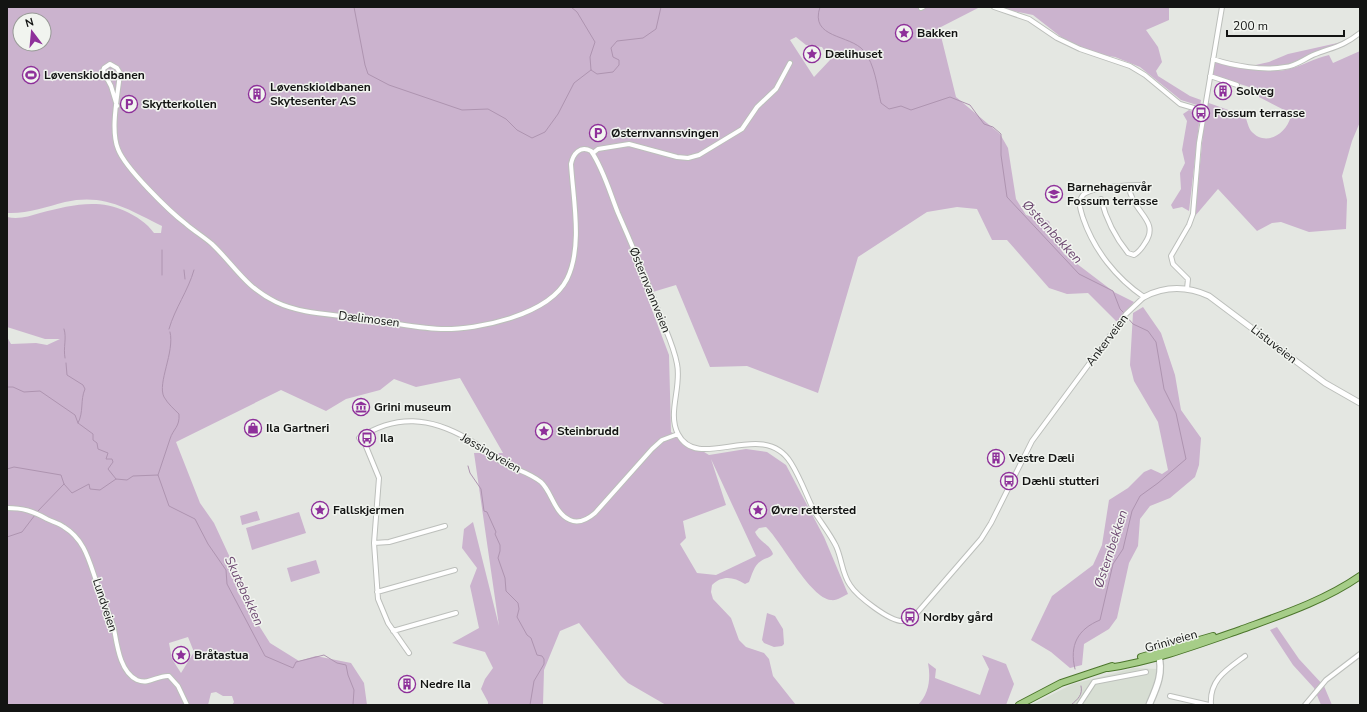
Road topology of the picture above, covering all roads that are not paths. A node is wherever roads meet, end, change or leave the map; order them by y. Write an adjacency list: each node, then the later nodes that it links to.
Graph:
1 (994, 7): 9 (street)
2 (1222, 7): 4 (street)
3 (1360, 33): 4 (street)
4 (1213, 59): 6 (street)
5 (790, 63): 10 (street)
6 (1210, 76): 7 (street); 9 (street)
7 (1237, 85)
8 (117, 106): 8 (street, Dælimosen); 10 (street, Dælimosen)
9 (1204, 111): 14 (street)
10 (592, 152): 17 (street, Østernvannveien)
11 (1140, 185): 12 (street)
12 (1129, 186): 13 (street); 15 (street)
13 (1101, 199)
14 (1187, 289): 15 (street, Ankerveien); 16 (street, Listuveien)
15 (1144, 297): 17 (street, Ankerveien)
16 (1360, 403)
17 (678, 434): 20 (street, Jøssingveien)
18 (7, 508): 32 (street, Lundveien)
19 (445, 526): 20 (street)
20 (374, 543): 23 (street, Jøssingveien)
21 (455, 570): 23 (street)
22 (1360, 576): 27 (main road, Griniveien)
23 (376, 592): 25 (street, Jøssingveien)
24 (456, 613): 25 (street)
25 (393, 631): 26 (street, Jøssingveien)
26 (408, 653)
27 (1158, 654): 33 (main road, Griniveien); 35 (main road)
28 (1360, 654): 37 (street)
29 (1245, 656): 36 (street)
30 (1146, 672): 34 (street)
31 (1170, 696): 36 (street)
32 (187, 705)
33 (1019, 705)
34 (1079, 705)
35 (1149, 705)
36 (1210, 705)
37 (1305, 705)

